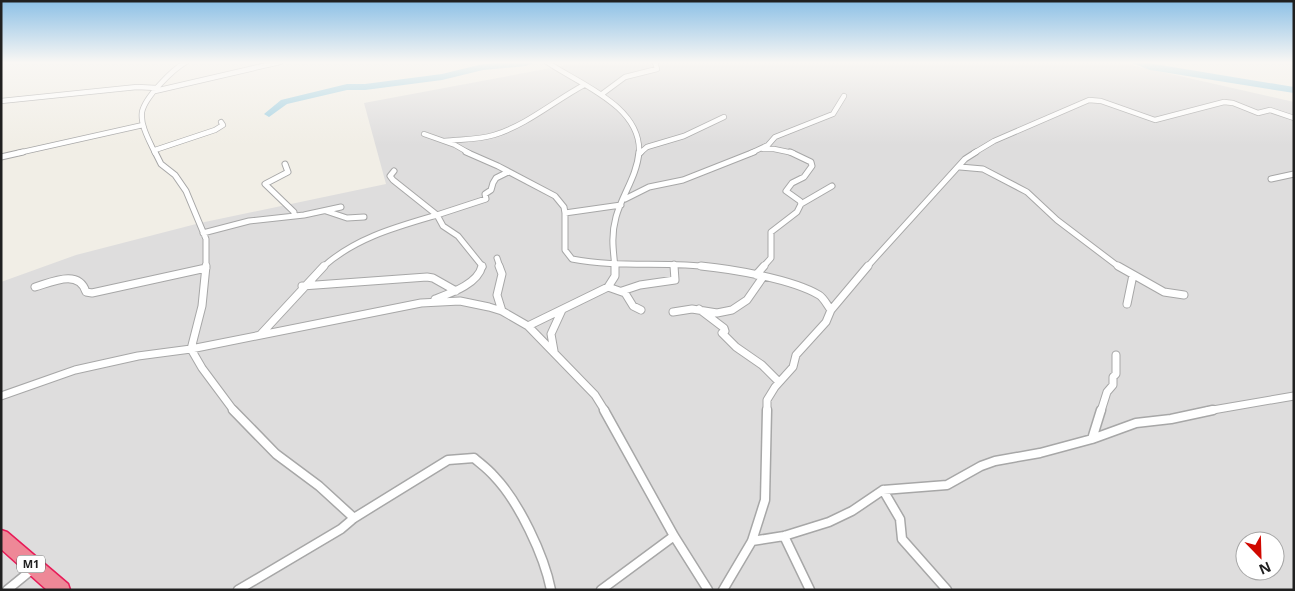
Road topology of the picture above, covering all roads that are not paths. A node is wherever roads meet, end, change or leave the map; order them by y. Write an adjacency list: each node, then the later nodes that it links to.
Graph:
1 (112, 90): 8 (street)
2 (156, 90): 12 (street)
3 (575, 90): 14 (street)
4 (593, 90): 6 (street)
5 (608, 90): 6 (street)
6 (602, 94): 17 (street)
7 (844, 96): 16 (street)
8 (1, 101)
9 (724, 117): 17 (street)
10 (1294, 118): 20 (street)
11 (221, 122): 15 (street)
12 (143, 125): 15 (street); 18 (street)
13 (424, 134): 14 (street)
14 (442, 141): 22 (street)
15 (154, 150): 34 (street)
16 (754, 152): 26 (street); 27 (street)
17 (639, 154): 26 (street)
18 (1, 157)
19 (285, 164): 31 (street)
20 (960, 167): 39 (street); 52 (street)
21 (394, 171): 32 (street)
22 (508, 172): 30 (street); 32 (street)
23 (1294, 174): 24 (street)
24 (1271, 179)
25 (832, 186): 27 (street)
26 (622, 202): 30 (street); 37 (street)
27 (801, 204): 40 (street)
28 (342, 207): 29 (street)
29 (322, 211): 31 (street); 33 (street)
30 (565, 214): 37 (street)
31 (294, 215): 34 (street)
32 (437, 215): 41 (street); 44 (street)
33 (364, 217)
34 (203, 233): 38 (street)
35 (497, 258): 53 (street)
36 (674, 264): 37 (street); 40 (street); 45 (street)
37 (616, 265): 43 (street)
38 (206, 268): 42 (street); 57 (street)
39 (1133, 274): 46 (street); 48 (street)
40 (759, 276): 49 (street); 52 (street)
41 (302, 286): 44 (street); 56 (street)
42 (35, 287)
43 (608, 287): 45 (street); 50 (street)
44 (456, 291): 47 (street)
45 (622, 291): 51 (street)
46 (1184, 295)
47 (429, 302): 53 (street); 56 (street)
48 (1127, 304)
49 (699, 309): 54 (street); 60 (street)
50 (562, 310): 55 (street); 58 (street)
51 (641, 310)
52 (831, 310): 60 (street)
53 (502, 311): 55 (street)
54 (672, 312)
55 (528, 326): 58 (street)
56 (260, 334): 57 (street)
57 (191, 349): 61 (street); 65 (street)
58 (555, 354): 66 (street)
59 (1116, 355): 63 (street)
60 (779, 382): 69 (street)
61 (1, 396)
62 (1294, 396): 63 (street)
63 (1092, 439): 64 (street)
64 (883, 490): 67 (street); 79 (street)
65 (354, 518): 73 (street); 74 (street)
66 (674, 536): 75 (street); 76 (street)
67 (784, 536): 69 (street); 78 (street)
68 (1, 538): 70 (highway, M1)
69 (752, 541): 77 (street)
70 (35, 567): 71 (street); 72 (highway, M1)
71 (7, 590)
72 (61, 590)
73 (238, 590)
74 (551, 590)
75 (601, 590)
76 (708, 590)
77 (723, 590)
78 (810, 590)
79 (947, 590)

